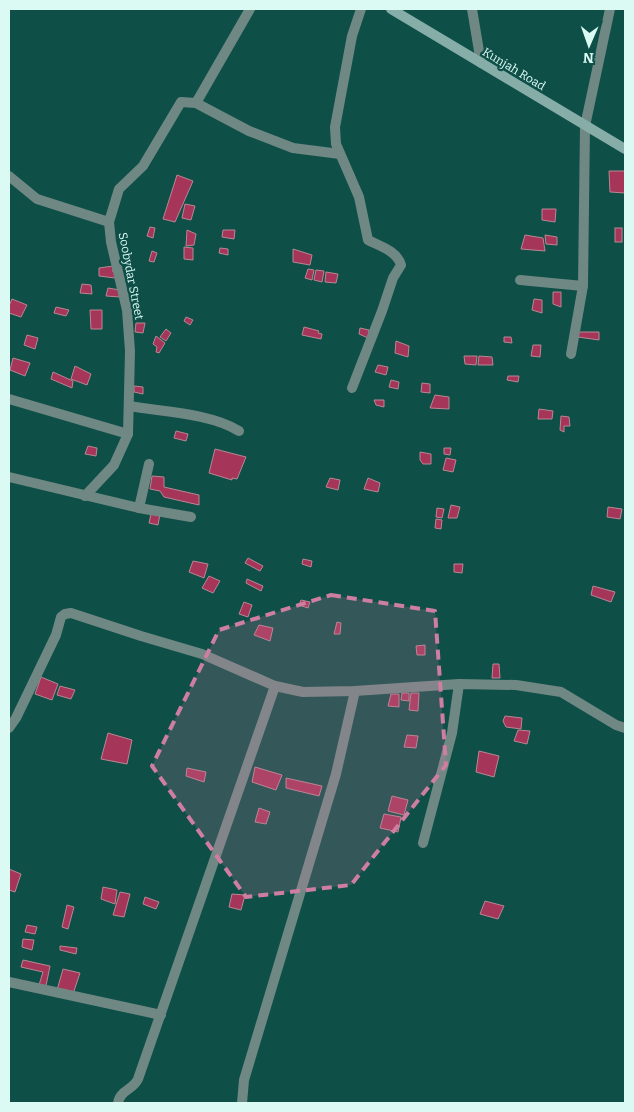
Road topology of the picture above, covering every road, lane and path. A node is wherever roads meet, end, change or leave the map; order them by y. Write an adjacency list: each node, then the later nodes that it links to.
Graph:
1 (250, 9): 7 (street)
2 (361, 9): 10 (street)
3 (391, 9): 6 (street, Kunjah Road)
4 (472, 9): 6 (street)
5 (610, 9): 8 (street)
6 (481, 63): 8 (street, Kunjah Road)
7 (196, 103): 10 (street); 12 (street, Soobydar Street)
8 (585, 126): 9 (street, Kunjah Road); 14 (street)
9 (625, 149)
10 (340, 154): 16 (street)
11 (9, 176): 12 (street)
12 (109, 222): 18 (street, Soobydar Street)
13 (520, 280): 14 (street)
14 (583, 286): 15 (street)
15 (571, 354)
16 (352, 388)
17 (9, 399): 20 (street)
18 (130, 406): 19 (street); 20 (street, Soobydar Street)
19 (239, 431)
20 (128, 434): 23 (street, Soobydar Street)
21 (149, 464): 24 (street)
22 (9, 477): 23 (street)
23 (85, 496): 24 (street)
24 (139, 508): 25 (street)
25 (190, 517)
26 (459, 684): 28 (street); 30 (street); 31 (street)
27 (275, 686): 28 (street); 29 (street); 33 (street)
28 (355, 692): 35 (street)
29 (9, 728)
30 (625, 728)
31 (423, 843)
32 (9, 982): 33 (street)
33 (160, 1015): 34 (street)
34 (118, 1103)
35 (242, 1103)

